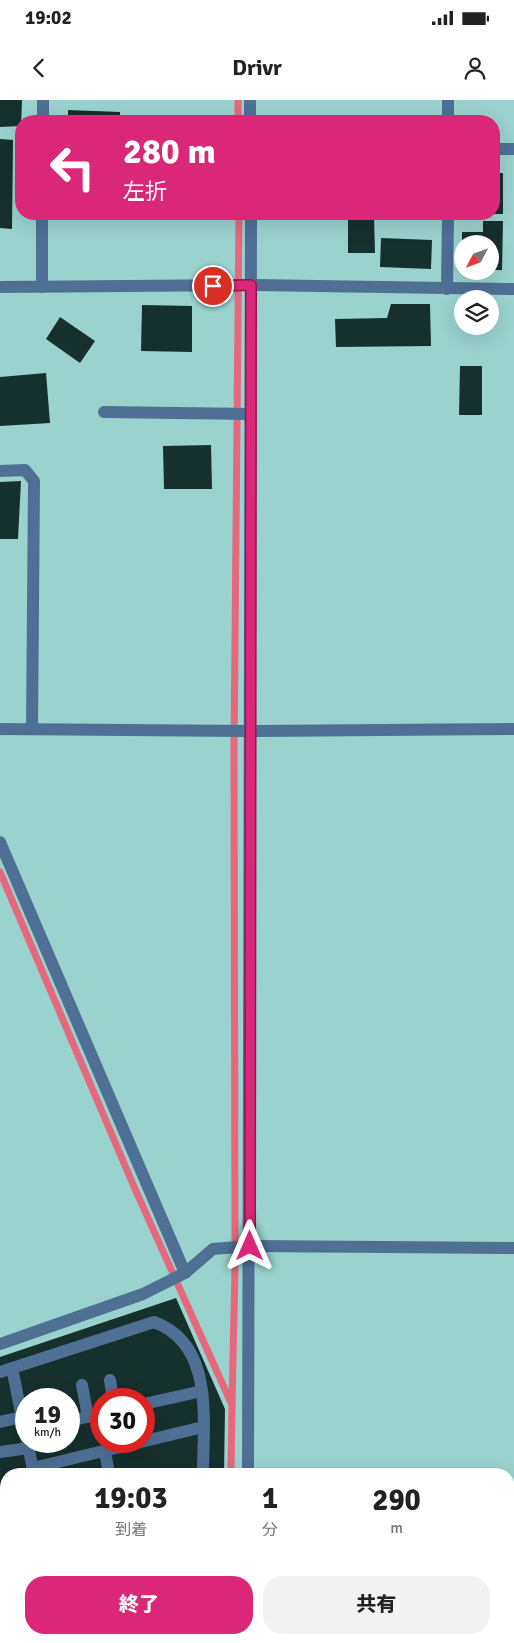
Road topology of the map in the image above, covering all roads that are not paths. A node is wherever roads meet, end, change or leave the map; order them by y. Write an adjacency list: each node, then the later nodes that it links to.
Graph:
1 (43, 100): 4 (street)
2 (250, 100): 5 (street)
3 (448, 100): 6 (street)
4 (43, 115)
5 (250, 115)
6 (448, 115)
7 (500, 149): 8 (street)
8 (514, 149)
9 (42, 220): 14 (street)
10 (251, 220): 12 (street)
11 (448, 220): 15 (street)
12 (251, 285): 14 (street); 15 (street); 18 (street)
13 (0, 287): 14 (street)
14 (42, 287)
15 (447, 289): 16 (street)
16 (514, 289)
17 (104, 412): 18 (street)
18 (251, 414): 23 (street)
19 (0, 470): 22 (street)
20 (514, 728): 23 (street)
21 (0, 729): 22 (street)
22 (32, 729): 23 (street)
23 (250, 731): 25 (street)
24 (0, 842): 27 (street)
25 (250, 1246): 26 (street); 27 (street); 51 (street)
26 (514, 1248)
27 (185, 1273): 28 (street)
28 (0, 1344)
29 (6, 1370): 33 (street); 34 (street)
30 (110, 1380): 32 (street)
31 (82, 1385): 36 (street)
32 (111, 1388)
33 (202, 1391): 35 (street); 40 (street)
34 (15, 1396)
35 (155, 1402)
36 (88, 1417): 38 (street)
37 (15, 1419): 39 (street)
38 (80, 1419)
39 (0, 1422)
40 (203, 1427): 41 (street); 50 (street)
41 (155, 1439)
42 (15, 1444): 43 (street)
43 (0, 1452)
44 (30, 1453): 47 (street)
45 (98, 1453): 48 (street)
46 (105, 1453): 49 (street)
47 (33, 1468)
48 (45, 1468)
49 (108, 1468)
50 (203, 1468)
51 (248, 1468)

